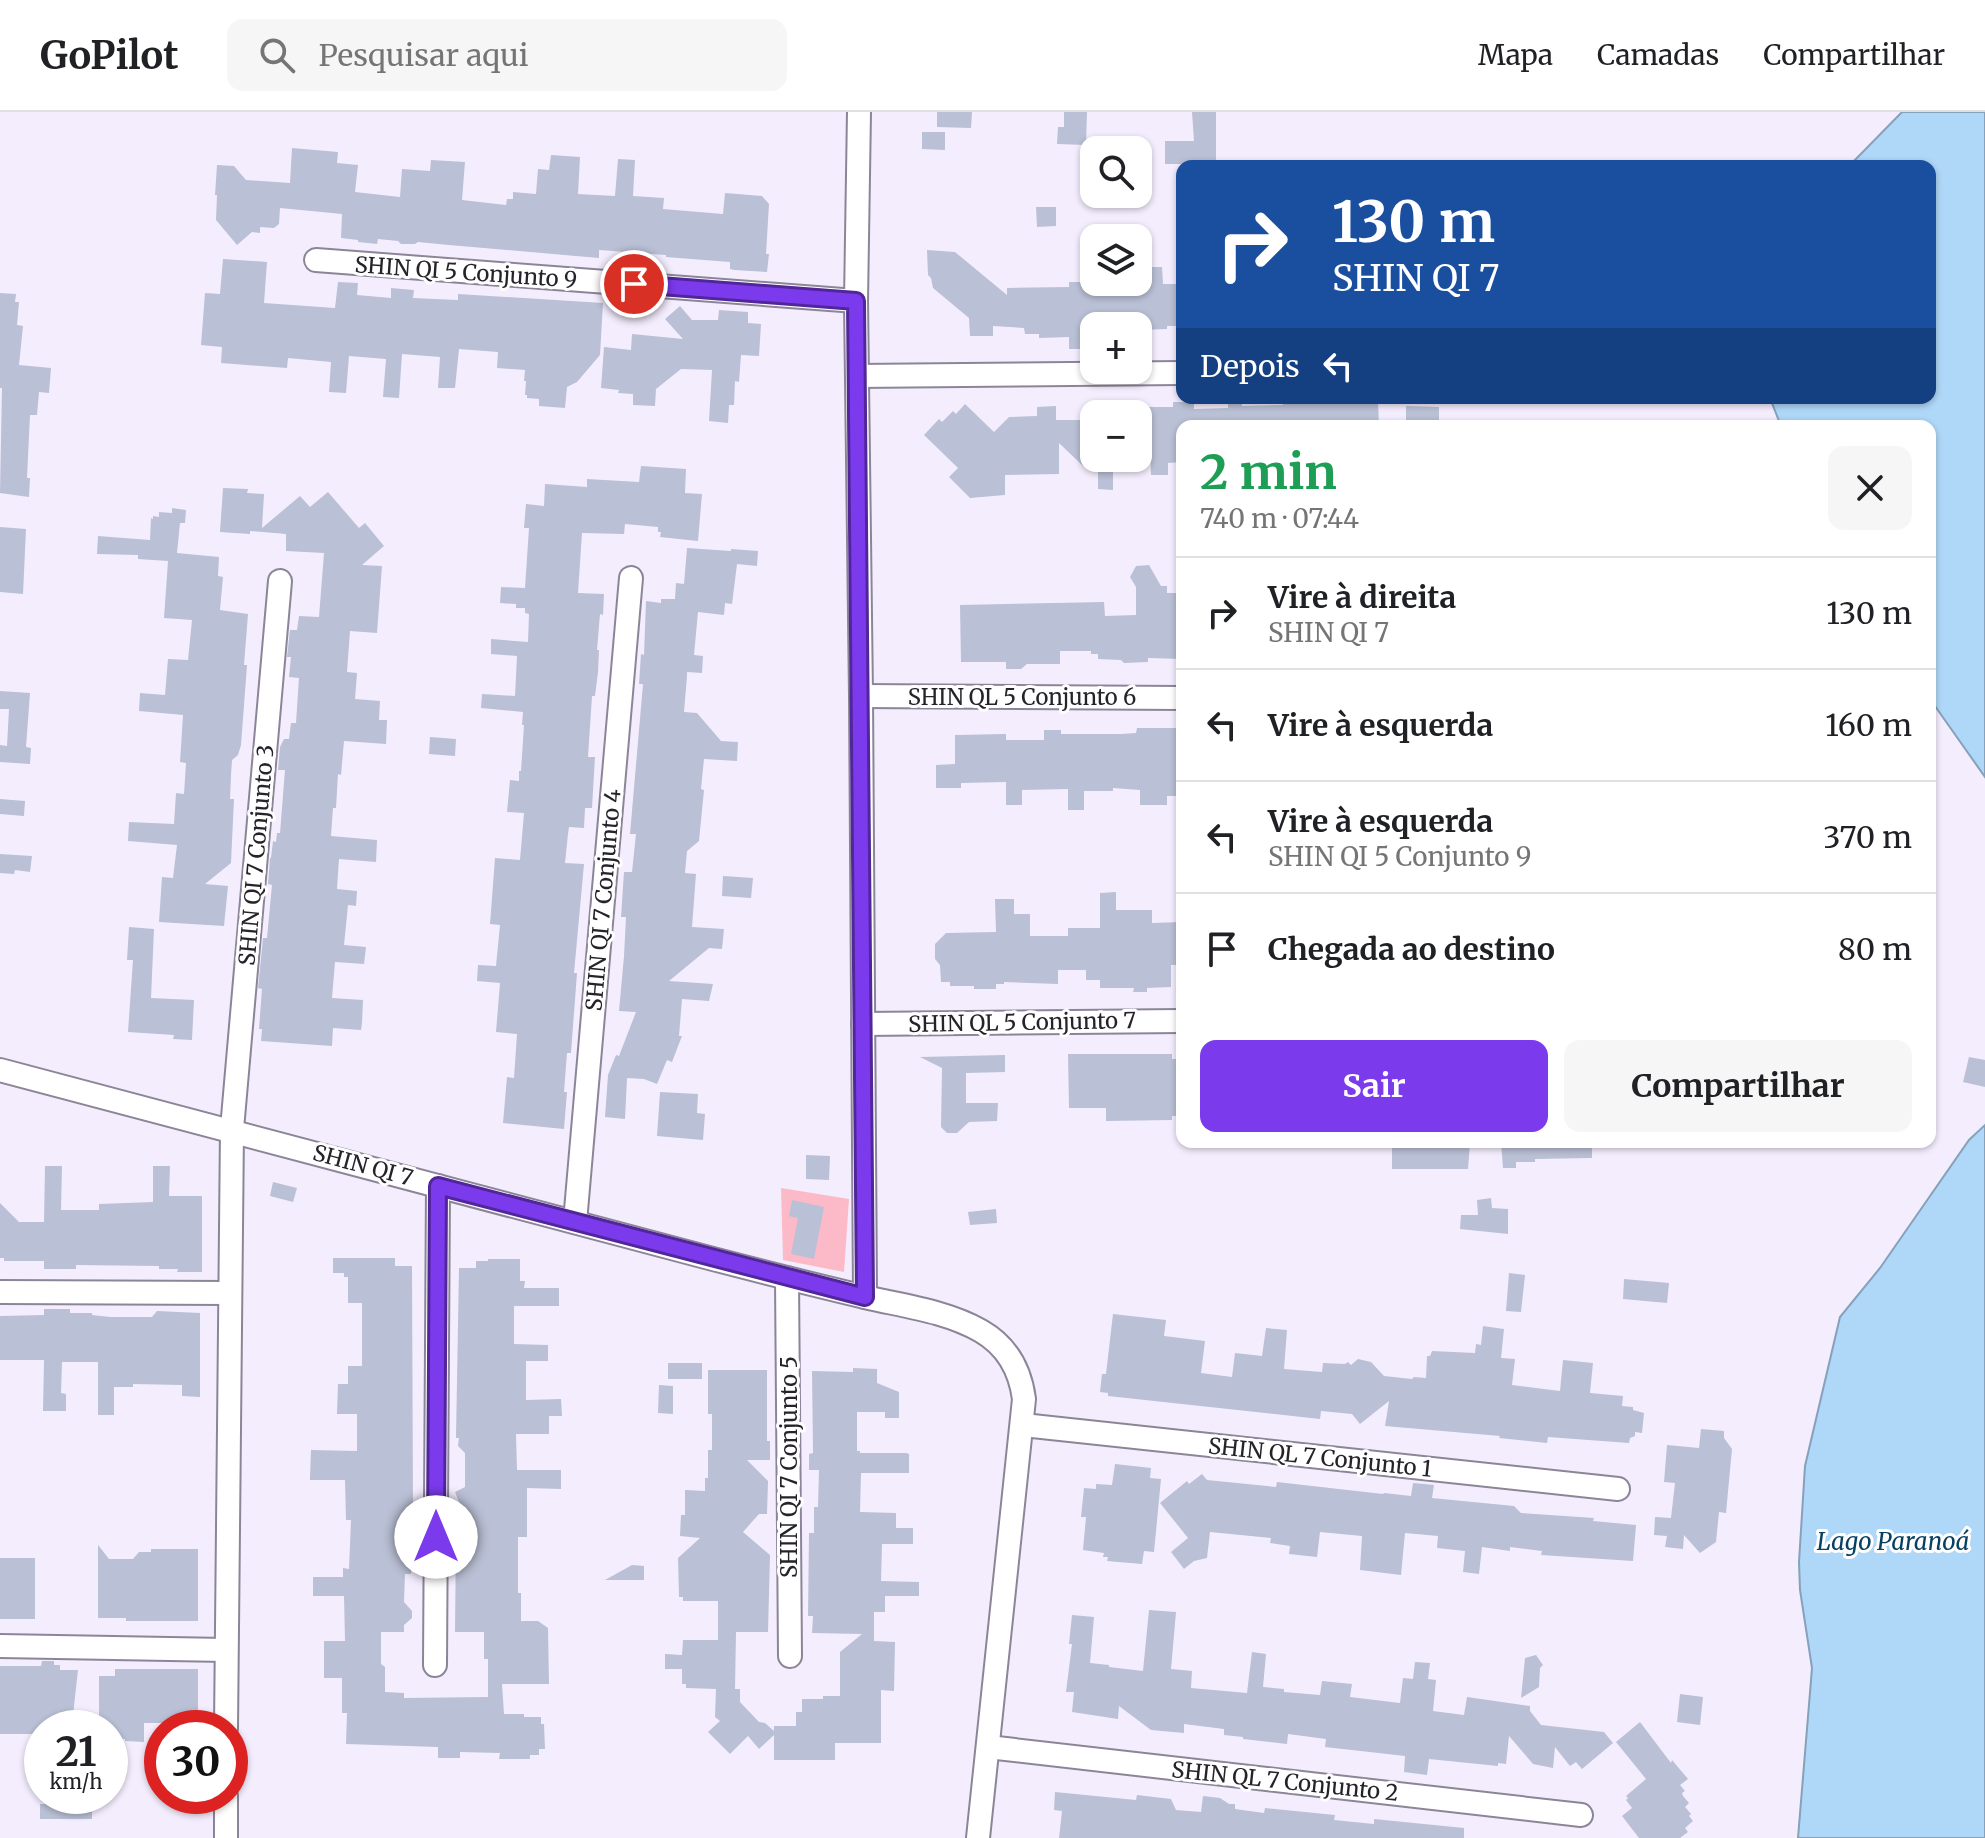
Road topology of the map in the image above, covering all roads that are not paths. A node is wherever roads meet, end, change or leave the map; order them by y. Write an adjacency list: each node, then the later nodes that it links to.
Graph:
1 (859, 112): 3 (street)
2 (316, 260): 3 (street, SHIN QI 5 Conjunto 9)
3 (856, 301): 5 (street)
4 (1176, 373): 5 (street)
5 (857, 376): 8 (street)
6 (631, 578): 15 (street, SHIN QI 7 Conjunto 4)
7 (280, 581): 13 (street, SHIN QI 7 Conjunto 3)
8 (861, 696): 9 (street, SHIN QL 5 Conjunto 6); 11 (street)
9 (1176, 698)
10 (1176, 1021): 11 (street, SHIN QL 5 Conjunto 7)
11 (863, 1024): 19 (street)
12 (0, 1070): 13 (street, SHIN QI 7)
13 (232, 1129): 14 (street, SHIN QI 7); 18 (street)
14 (438, 1186): 15 (street, SHIN QI 7); 25 (street)
15 (575, 1222): 16 (street, SHIN QI 7)
16 (787, 1278): 19 (street, SHIN QI 7); 24 (street, SHIN QI 7 Conjunto 5)
17 (0, 1292): 18 (street)
18 (230, 1293): 23 (street)
19 (865, 1297): 20 (street, SHIN QI 7)
20 (1023, 1425): 21 (street, SHIN QL 7 Conjunto 1); 27 (street, SHIN QI 7)
21 (1618, 1489)
22 (0, 1646): 23 (street)
23 (226, 1650): 26 (street)
24 (790, 1656)
25 (435, 1665)
26 (226, 1710)
27 (988, 1747): 29 (street, SHIN QL 7 Conjunto 2); 31 (street, SHIN QI 7)
28 (226, 1814): 30 (street)
29 (1581, 1815)
30 (226, 1838)
31 (978, 1838)

